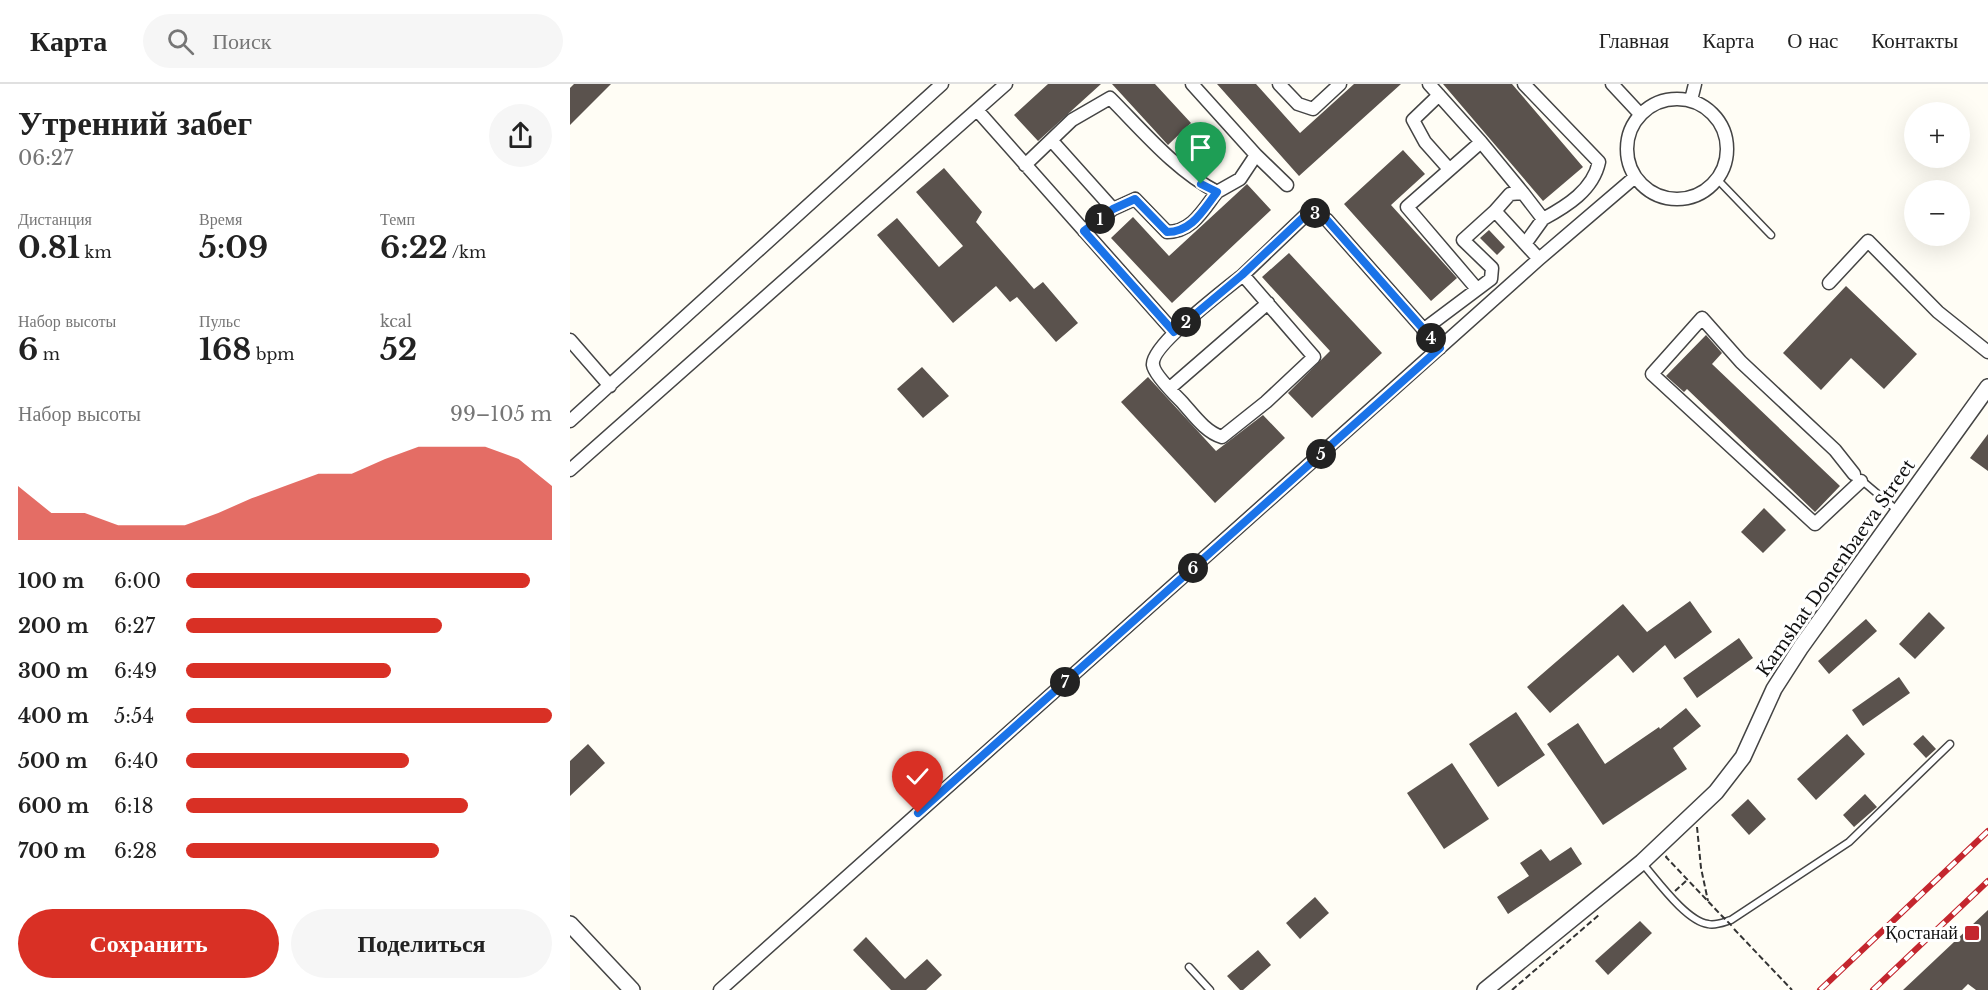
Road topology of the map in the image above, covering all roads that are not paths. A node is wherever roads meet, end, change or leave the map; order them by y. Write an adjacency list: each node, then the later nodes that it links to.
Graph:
1 (942, 84): 42 (street)
2 (1006, 84): 12 (street)
3 (1192, 84): 16 (street)
4 (1279, 84): 5 (street)
5 (1340, 84)
6 (1429, 84): 10 (street)
7 (1524, 84): 26 (street)
8 (1612, 84): 13 (street)
9 (1695, 84): 11 (street)
10 (1439, 95): 15 (street); 18 (street)
11 (1691, 100): 13 (street); 20 (street)
12 (977, 110): 17 (street); 46 (street)
13 (1640, 114): 19 (street)
14 (1052, 141): 17 (street); 22 (street); 24 (street)
15 (1481, 142): 18 (street); 23 (street)
16 (1256, 155): 21 (street); 22 (street)
17 (1025, 165): 27 (street)
18 (1449, 170): 31 (street)
19 (1635, 177): 20 (street); 32 (street)
20 (1717, 179): 28 (lane)
21 (1287, 184)
22 (1217, 192): 24 (street)
23 (1523, 193): 25 (street); 26 (street)
24 (1113, 209): 27 (street)
25 (1495, 211): 29 (street); 30 (street)
26 (1543, 219): 30 (street)
27 (1084, 231): 38 (street)
28 (1771, 235)
29 (1463, 240): 31 (street); 35 (street)
30 (1525, 244): 32 (street)
31 (1448, 254): 35 (street)
32 (1539, 259): 40 (street)
33 (1242, 275): 36 (street); 37 (street); 38 (street)
34 (1829, 283): 41 (street)
35 (1478, 289): 37 (street)
36 (1268, 303): 44 (street); 44 (street)
37 (1424, 330): 40 (street)
38 (1174, 332): 44 (street)
39 (570, 340): 42 (street)
40 (1440, 348): 54 (street)
41 (1988, 352)
42 (610, 386): 45 (street)
43 (1988, 387): 48 (street, Kamshat Donenbaeva Street)
44 (1170, 388)
45 (570, 421)
46 (570, 470)
47 (1858, 478): 47 (street); 48 (lane)
48 (1899, 511): 50 (street, Kamshat Donenbaeva Street)
49 (1950, 744): 50 (lane)
50 (1642, 862): 56 (street, Kamshat Donenbaeva Street)
51 (570, 924): 53 (street)
52 (1188, 968): 55 (lane)
53 (628, 989)
54 (720, 990)
55 (1210, 990)
56 (1485, 990)

